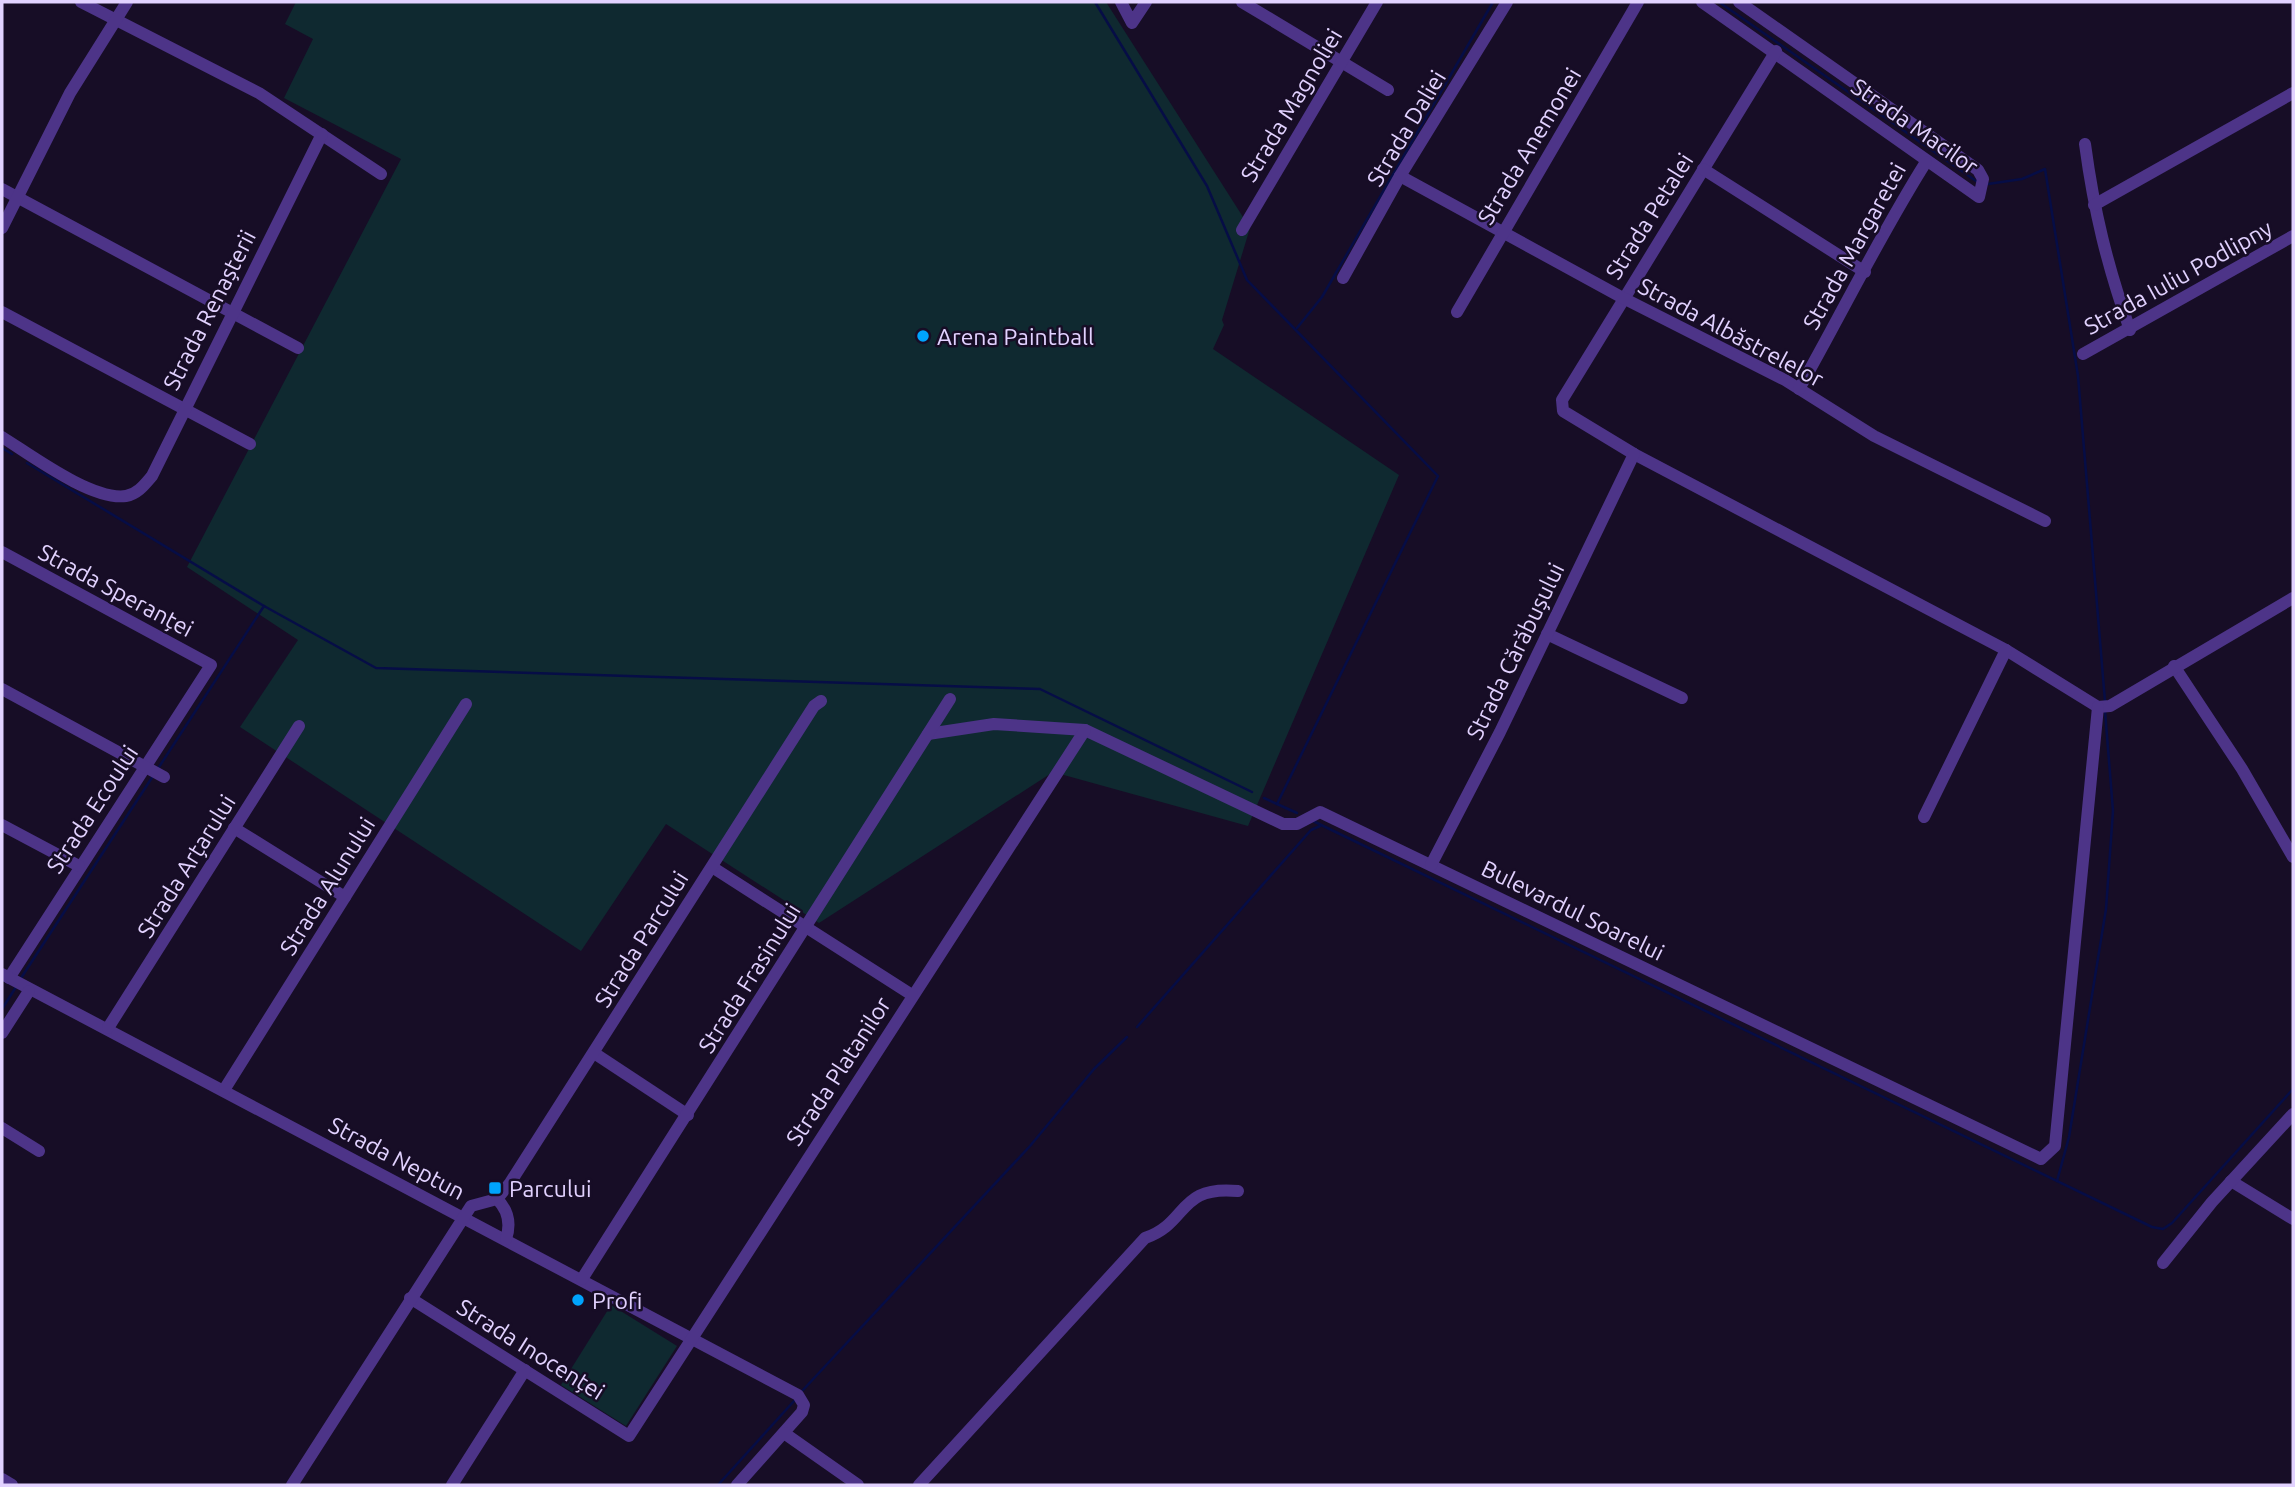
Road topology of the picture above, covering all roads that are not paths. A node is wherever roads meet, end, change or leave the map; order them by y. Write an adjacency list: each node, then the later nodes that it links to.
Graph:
1 (80, 2): 13 (street)
2 (127, 2): 13 (street)
3 (1121, 2): 4 (street)
4 (1146, 2)
5 (1242, 2): 12 (street)
6 (1267, 2): 12 (street)
7 (1377, 2): 15 (street, Strada Magnoliei)
8 (1507, 2): 23 (street, Strada Daliei)
9 (1638, 2): 29 (street, Strada Anemonei)
10 (1702, 2): 14 (street, Strada Macilor)
11 (1739, 2): 20 (street, Strada Macilor)
12 (1260, 14): 15 (street)
13 (117, 20): 18 (street); 25 (street)
14 (1776, 51): 20 (street, Strada Macilor); 21 (street, Strada Petalei)
15 (1341, 63): 16 (street); 28 (street, Strada Magnoliei)
16 (1388, 90)
17 (2293, 93): 26 (street)
18 (322, 134): 22 (street); 36 (street, Strada Renașterii)
19 (2085, 144): 26 (street)
20 (1926, 162): 31 (street, Strada Margaretei)
21 (1703, 169): 31 (street); 33 (street, Strada Petalei)
22 (381, 174)
23 (1400, 176): 29 (street, Strada Albăstrelelor); 32 (street, Strada Daliei)
24 (2, 189): 25 (street)
25 (18, 197): 27 (street); 36 (street)
26 (2094, 205): 37 (street)
27 (2, 228)
28 (1242, 230)
29 (1501, 232): 33 (street, Strada Albăstrelelor); 35 (street, Strada Anemonei)
30 (2293, 236): 37 (street, Strada Iuliu Podlipny)
31 (1864, 272): 40 (street, Strada Margaretei)
32 (1343, 278)
33 (1623, 298): 40 (street, Strada Albăstrelelor); 44 (street, Strada Petalei)
34 (2, 312): 41 (street)
35 (1457, 312)
36 (232, 313): 38 (street); 41 (street, Strada Renașterii)
37 (2130, 330): 39 (street, Strada Iuliu Podlipny)
38 (298, 348)
39 (2083, 354)
40 (1799, 388): 45 (street, Strada Albăstrelelor)
41 (183, 408): 42 (street, Strada Renașterii); 43 (street)
42 (2, 437)
43 (250, 444)
44 (1634, 454): 48 (street, Strada Cărăbușului); 49 (street)
45 (2045, 521)
46 (2, 552): 50 (street, Strada Speranței)
47 (2293, 598): 51 (street)
48 (1547, 634): 53 (street); 66 (street, Strada Cărăbușului)
49 (2006, 650): 57 (street); 62 (street)
50 (211, 665): 61 (street, Strada Ecoului)
51 (2174, 666): 57 (street); 65 (street)
52 (2, 689): 61 (street)
53 (1682, 698)
54 (950, 699): 60 (street, Strada Frasinului)
55 (821, 701): 68 (street, Strada Parcului)
56 (467, 704): 69 (street, Strada Alunului)
57 (2098, 707): 66 (street, Bulevardul Soarelui)
58 (299, 726): 64 (street, Strada Arțarului)
59 (1085, 730): 60 (street); 66 (street, Bulevardul Soarelui); 72 (street, Strada Platanilor)
60 (928, 734): 70 (street, Strada Frasinului)
61 (154, 771): 67 (street, Strada Ecoului)
62 (1924, 817)
63 (2, 825): 67 (street)
64 (234, 828): 69 (street); 73 (street, Strada Arțarului)
65 (2293, 857)
66 (1431, 865)
67 (79, 866): 71 (street, Strada Ecoului)
68 (712, 867): 70 (street); 75 (street, Strada Parcului)
69 (345, 897): 76 (street, Strada Alunului)
70 (806, 927): 72 (street); 78 (street, Strada Frasinului)
71 (15, 982): 73 (street, Strada Neptun); 74 (street, Strada Ecoului)
72 (912, 995): 90 (street, Strada Platanilor)
73 (108, 1028): 76 (street, Strada Neptun)
74 (2, 1033)
75 (594, 1053): 78 (street); 83 (street, Strada Parcului)
76 (223, 1090): 84 (street, Strada Neptun)
77 (2293, 1114): 81 (street)
78 (688, 1115): 88 (street, Strada Frasinului)
79 (2, 1128): 80 (street)
80 (39, 1151)
81 (2231, 1181): 85 (street); 87 (street)
82 (1238, 1191): 100 (street)
83 (497, 1199): 84 (street); 86 (street)
84 (462, 1216): 86 (street, Strada Neptun); 89 (street)
85 (2293, 1219)
86 (506, 1239): 88 (street, Strada Neptun)
87 (2164, 1263)
88 (582, 1279): 90 (street, Strada Neptun)
89 (410, 1298): 91 (street, Strada Inocenței); 96 (street)
90 (691, 1337): 92 (street, Strada Neptun); 93 (street, Strada Platanilor)
91 (525, 1370): 93 (street, Strada Inocenței); 97 (street)
92 (785, 1433): 98 (street); 99 (street)
93 (629, 1436)
94 (2, 1479): 95 (street)
95 (12, 1485)
96 (292, 1485)
97 (452, 1485)
98 (737, 1485)
99 (858, 1485)
100 (919, 1485)

